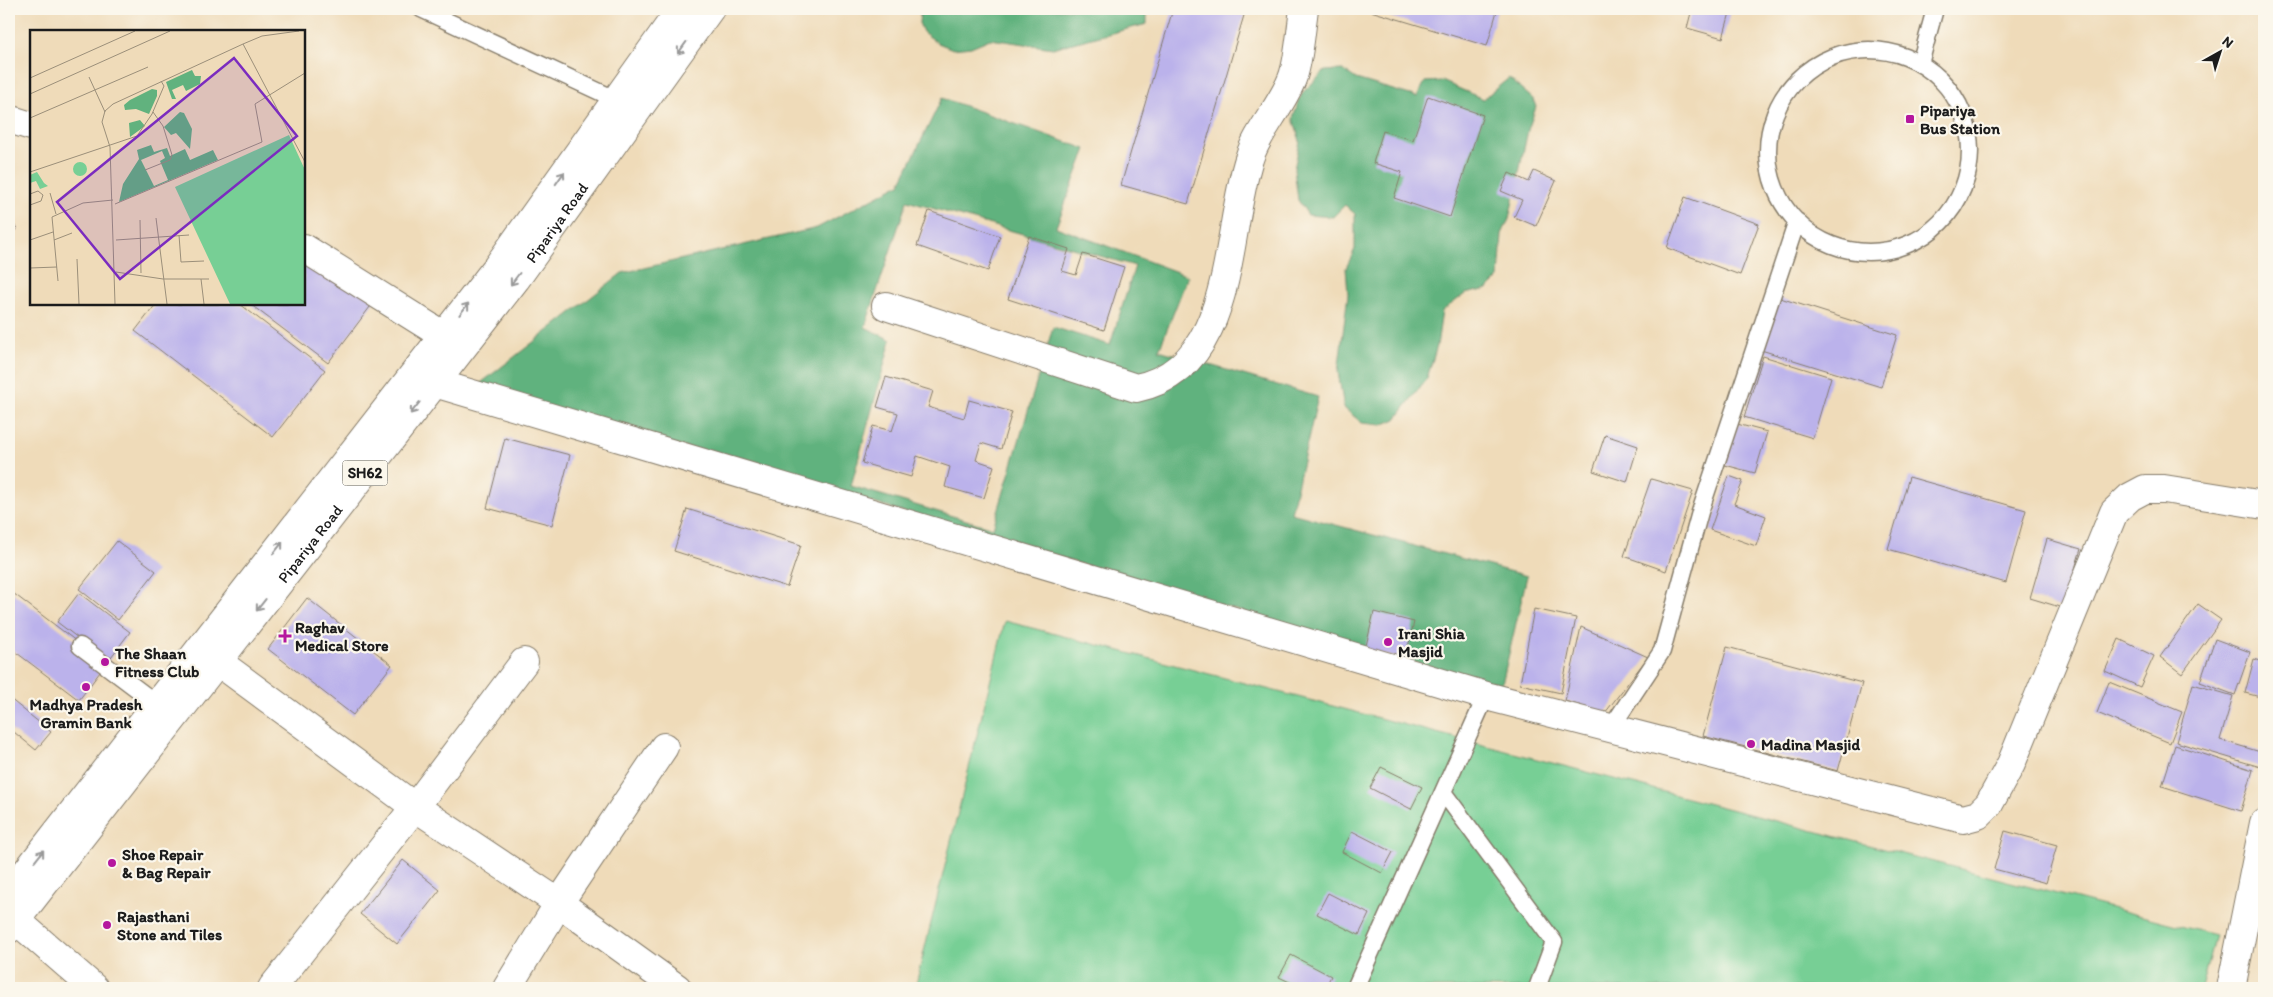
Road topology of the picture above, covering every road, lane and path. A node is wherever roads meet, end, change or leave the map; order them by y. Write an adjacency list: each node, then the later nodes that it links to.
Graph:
1 (421, 9): 7 (lane)
2 (681, 9): 7 (street, Pipariya Road / SH62)
3 (710, 9): 13 (street, Pipariya Road / SH62, one-way to 13)
4 (1304, 9): 12 (street)
5 (1935, 9): 6 (lane)
6 (1920, 64): 10 (lane); 10 (lane)
7 (615, 99): 13 (street, Pipariya Road / SH62, one-way to 7)
8 (9, 119): 9 (street)
9 (30, 126)
10 (1797, 221): 21 (lane)
11 (305, 249): 13 (street)
12 (886, 306)
13 (452, 342): 14 (street, Pipariya Road / SH62); 20 (street, Pipariya Road / SH62, one-way to 13)
14 (435, 383): 17 (street, Pipariya Road / SH62, one-way to 17); 19 (street)
15 (2264, 505): 21 (street)
16 (80, 646): 20 (lane)
17 (217, 661): 24 (street); 28 (street, Pipariya Road / SH62)
18 (524, 662): 24 (street)
19 (1486, 696): 21 (street); 23 (lane)
20 (157, 704): 26 (street, Pipariya Road / SH62, one-way to 20)
21 (1611, 728)
22 (664, 747): 27 (street)
23 (1443, 792): 33 (lane); 34 (lane)
24 (415, 807): 27 (street); 30 (street)
25 (2264, 823): 35 (street)
26 (9, 894)
27 (559, 904): 31 (street); 32 (street)
28 (12, 925): 29 (street)
29 (94, 988)
30 (272, 988)
31 (507, 988)
32 (677, 988)
33 (1355, 988)
34 (1537, 988)
35 (2231, 988)

